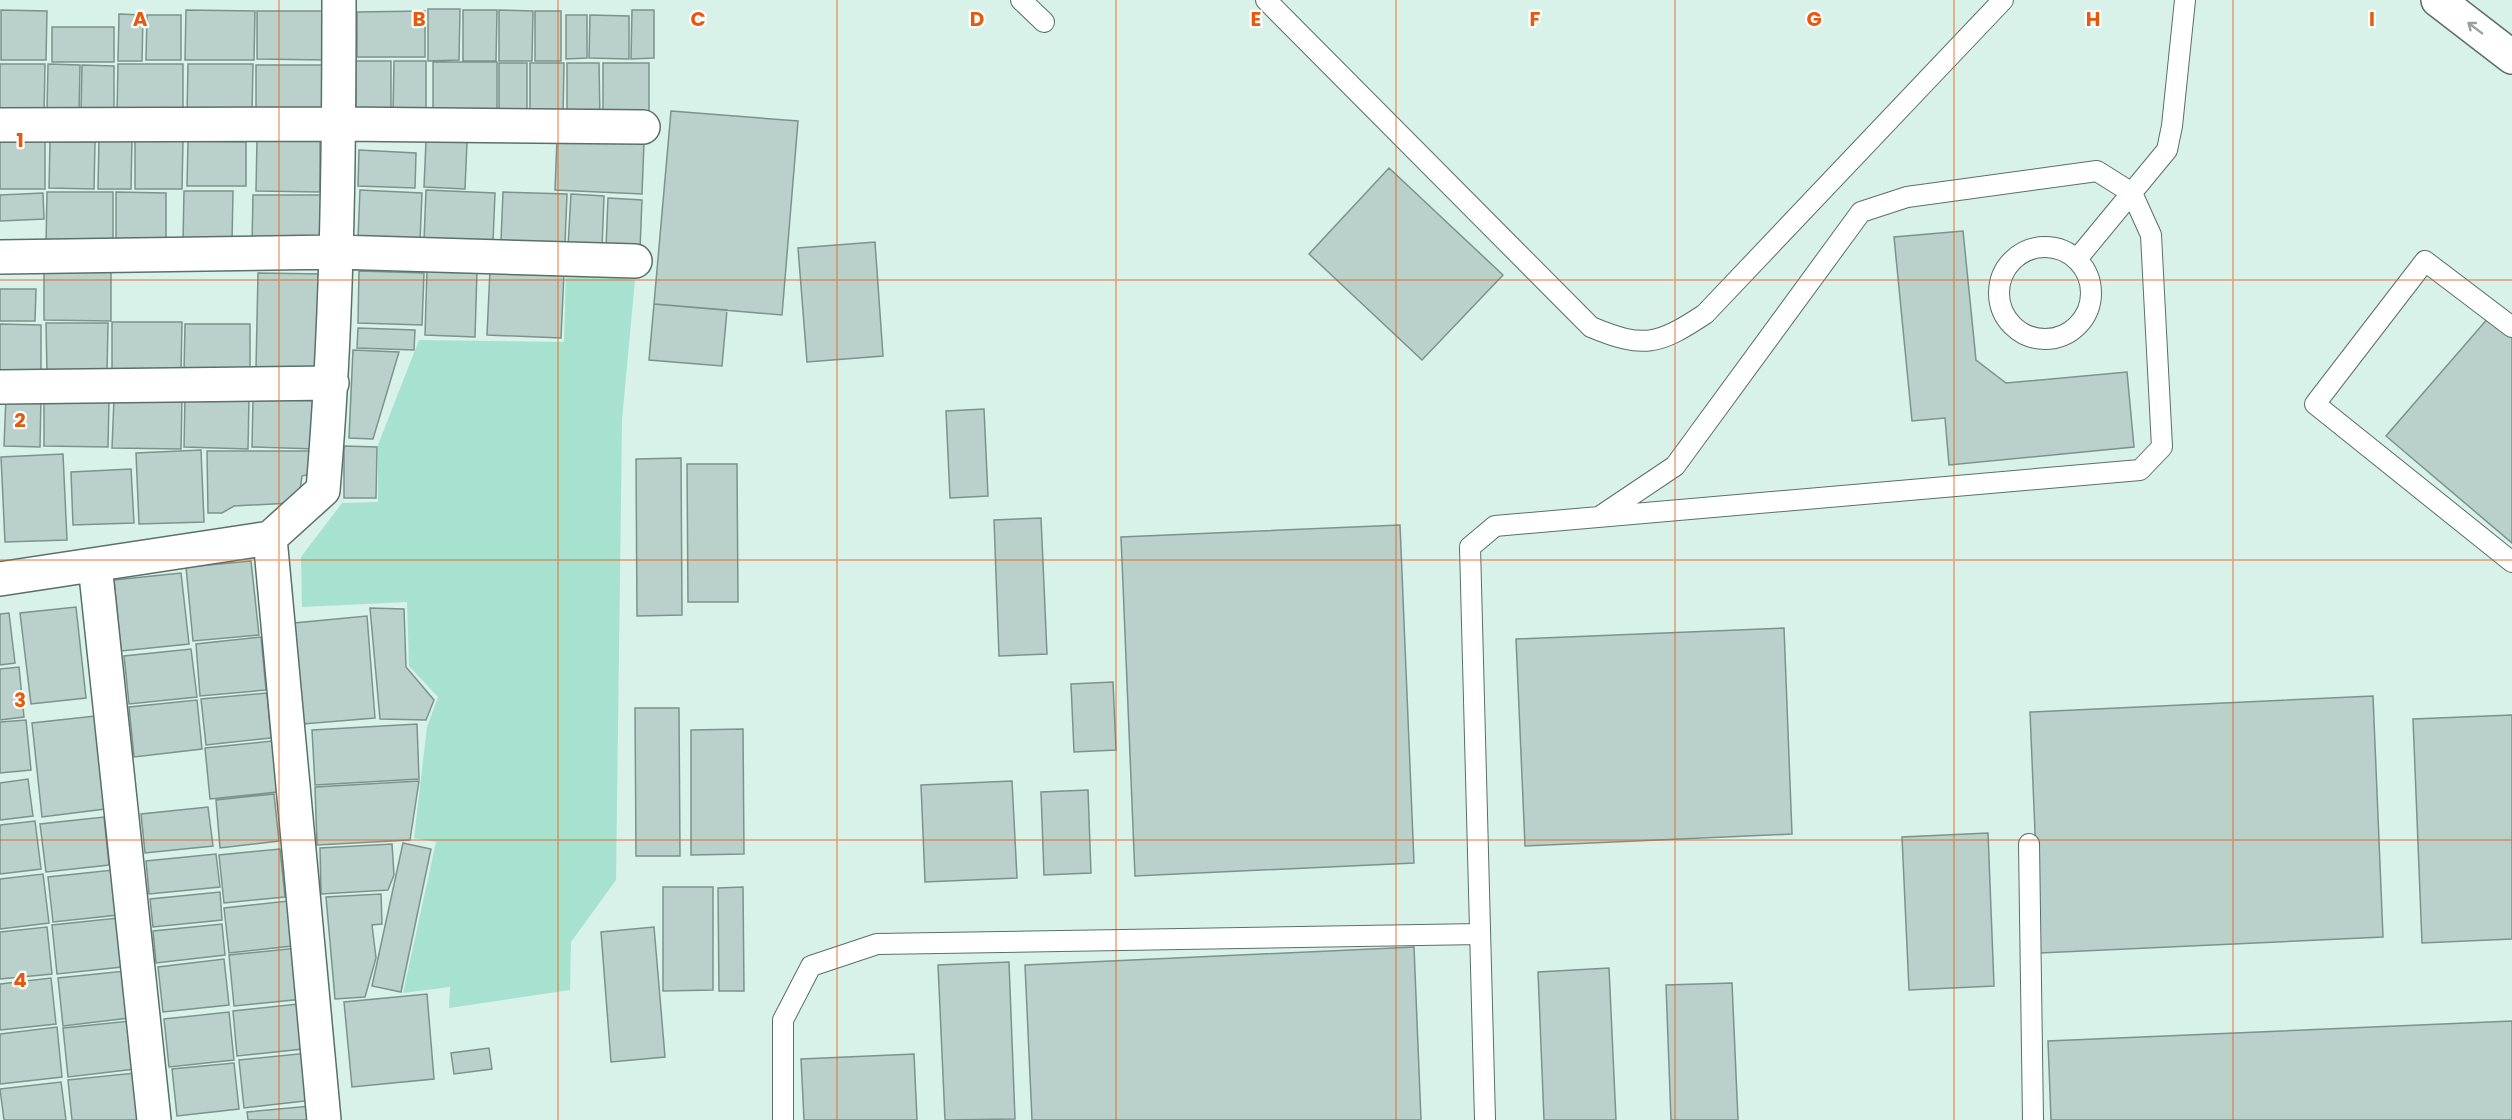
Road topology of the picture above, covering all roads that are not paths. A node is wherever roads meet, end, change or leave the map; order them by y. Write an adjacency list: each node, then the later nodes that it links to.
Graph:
1 (339, 0): 9 (street)
2 (1021, 0): 7 (lane)
3 (1266, 0): 4 (lane)
4 (2003, 0)
5 (2185, 0): 12 (lane)
6 (2438, 0): 8 (street, one-way to 6)
7 (1044, 22)
8 (2512, 57)
9 (339, 124): 10 (street); 11 (street); 13 (street)
10 (0, 125)
11 (643, 127)
12 (2133, 193): 15 (lane); 20 (lane); 20 (lane)
13 (336, 252): 14 (street); 16 (street); 18 (street)
14 (0, 257)
15 (2077, 259): 15 (lane)
16 (635, 261)
17 (2512, 327): 22 (lane)
18 (332, 383): 19 (street); 21 (street)
19 (0, 387)
20 (1599, 517): 26 (lane)
21 (270, 538): 23 (street); 28 (street)
22 (2512, 562)
23 (95, 565): 24 (street); 27 (street)
24 (0, 579)
25 (2029, 844): 31 (lane)
26 (1480, 934): 29 (lane); 30 (lane)
27 (154, 1120)
28 (324, 1120)
29 (783, 1120)
30 (1485, 1120)
31 (2032, 1120)

